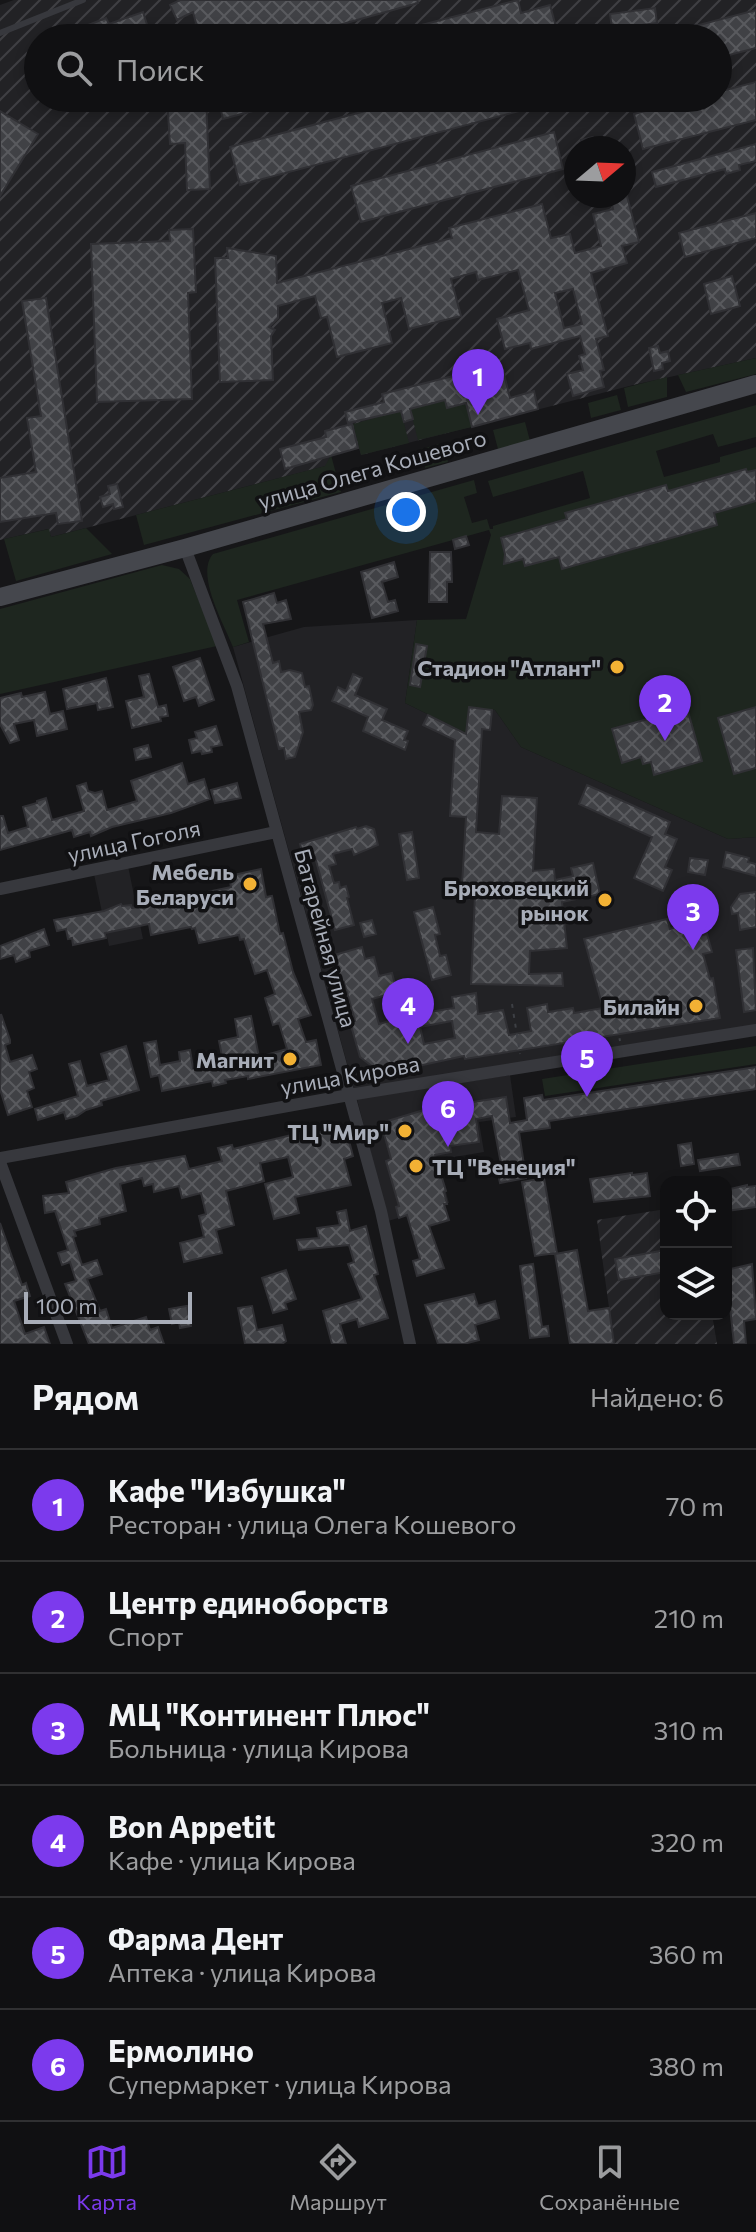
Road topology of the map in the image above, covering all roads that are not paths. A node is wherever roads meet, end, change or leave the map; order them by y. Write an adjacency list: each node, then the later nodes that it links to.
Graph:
1 (83, 0): 2 (lane)
2 (0, 33)
3 (756, 384): 4 (street, улица Олега Кошевого)
4 (185, 548): 5 (street, улица Олега Кошевого); 6 (street, Батарейная улица)
5 (0, 597)
6 (276, 832): 7 (street, улица Гоголя); 9 (street, Батарейная улица)
7 (0, 889)
8 (756, 1030): 9 (street, улица Кирова)
9 (349, 1095): 10 (street, улица Кирова); 12 (street, Батарейная улица)
10 (0, 1160): 11 (street)
11 (67, 1344)
12 (410, 1344)

